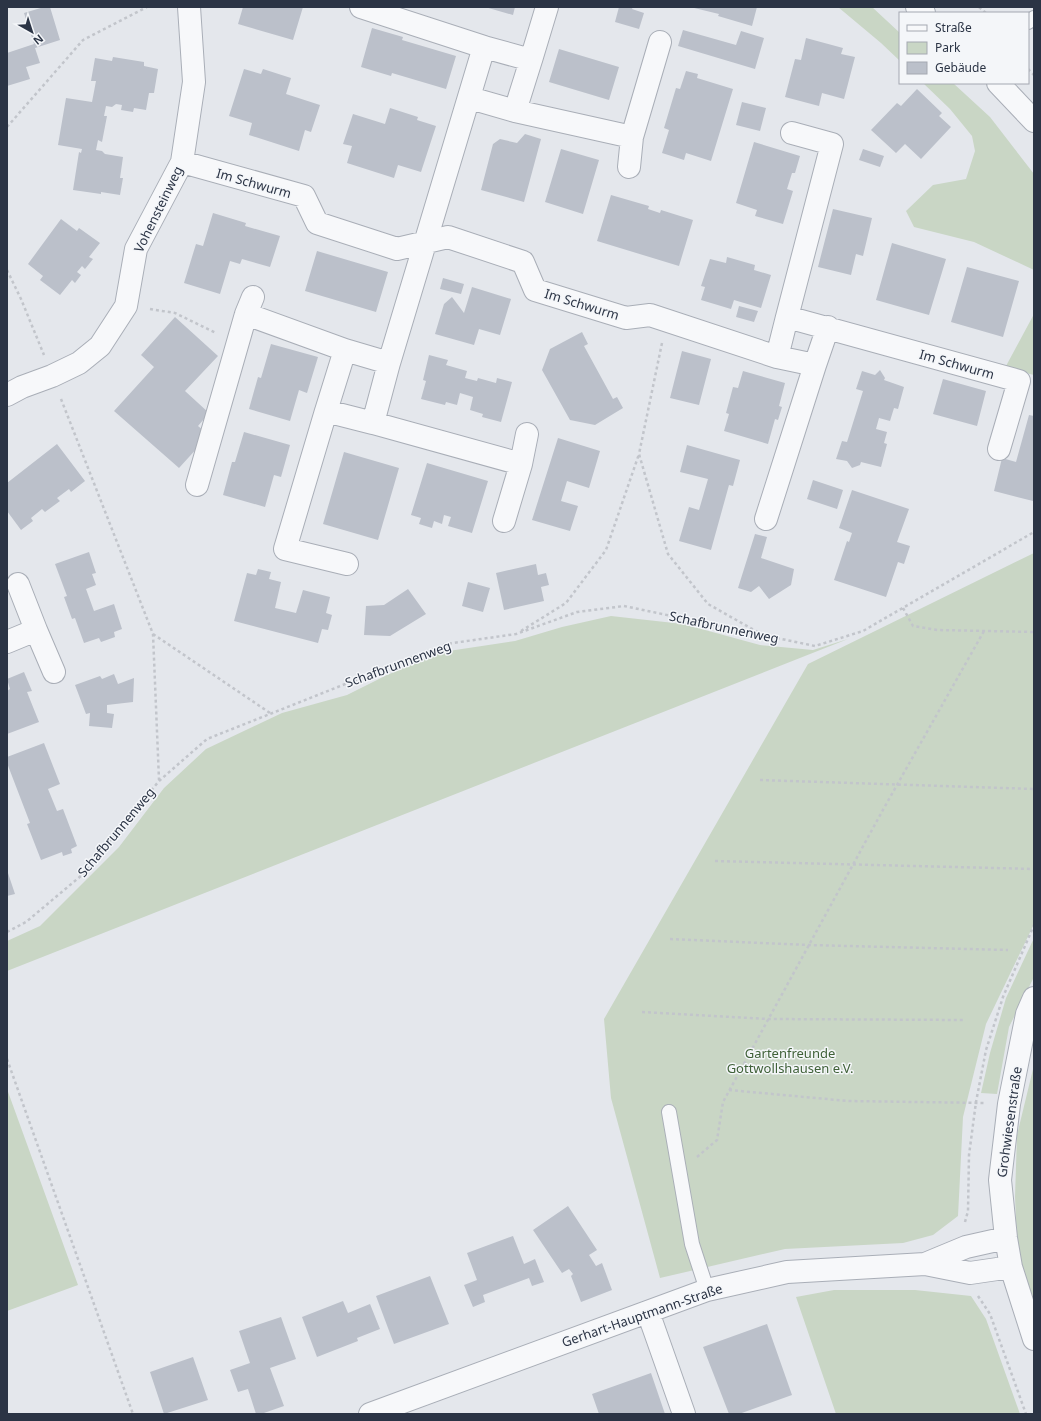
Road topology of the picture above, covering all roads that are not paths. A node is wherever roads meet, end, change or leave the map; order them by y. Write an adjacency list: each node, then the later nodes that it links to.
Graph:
1 (189, 7): 13 (street, Vohensteinweg)
2 (361, 7): 5 (street)
3 (547, 7): 6 (street)
4 (660, 42): 12 (street)
5 (484, 47): 6 (street); 8 (street)
6 (531, 60): 9 (street)
7 (999, 84): 10 (street)
8 (470, 98): 9 (street); 15 (street)
9 (515, 111): 12 (street)
10 (1034, 121)
11 (792, 133): 16 (street)
12 (632, 137): 14 (street)
13 (182, 162): 15 (street, Im Schwurm); 22 (street, Vohensteinweg)
14 (628, 167)
15 (426, 242): 19 (street, Im Schwurm); 20 (street)
16 (786, 317): 17 (street, Im Schwurm); 19 (street)
17 (828, 327): 21 (street); 26 (street, Im Schwurm)
18 (344, 350): 20 (street); 23 (street); 28 (street)
19 (777, 357): 21 (street, Im Schwurm)
20 (389, 364): 24 (street)
21 (815, 364): 29 (street)
22 (7, 395)
23 (326, 411): 24 (street); 31 (street)
24 (373, 423): 27 (street)
25 (527, 434): 27 (street)
26 (999, 449)
27 (521, 464): 30 (street)
28 (197, 484)
29 (766, 519)
30 (504, 521)
31 (347, 564)
32 (18, 584): 33 (street)
33 (36, 630): 34 (street); 35 (street)
34 (7, 642)
35 (54, 672)
36 (1034, 998): 38 (street, Grohwiesenstraße)
37 (669, 1112): 41 (lane)
38 (1006, 1238): 39 (street, Gerhart-Hauptmann-Straße); 40 (street, Grohwiesenstraße)
39 (925, 1264): 40 (street, Gerhart-Hauptmann-Straße); 41 (street, Gerhart-Hauptmann-Straße)
40 (1011, 1267): 43 (street, Grohwiesenstraße)
41 (707, 1290): 42 (street, Gerhart-Hauptmann-Straße)
42 (648, 1312): 44 (street, Gerhart-Hauptmann-Straße); 45 (street)
43 (1034, 1339)
44 (370, 1414)
45 (684, 1414)

